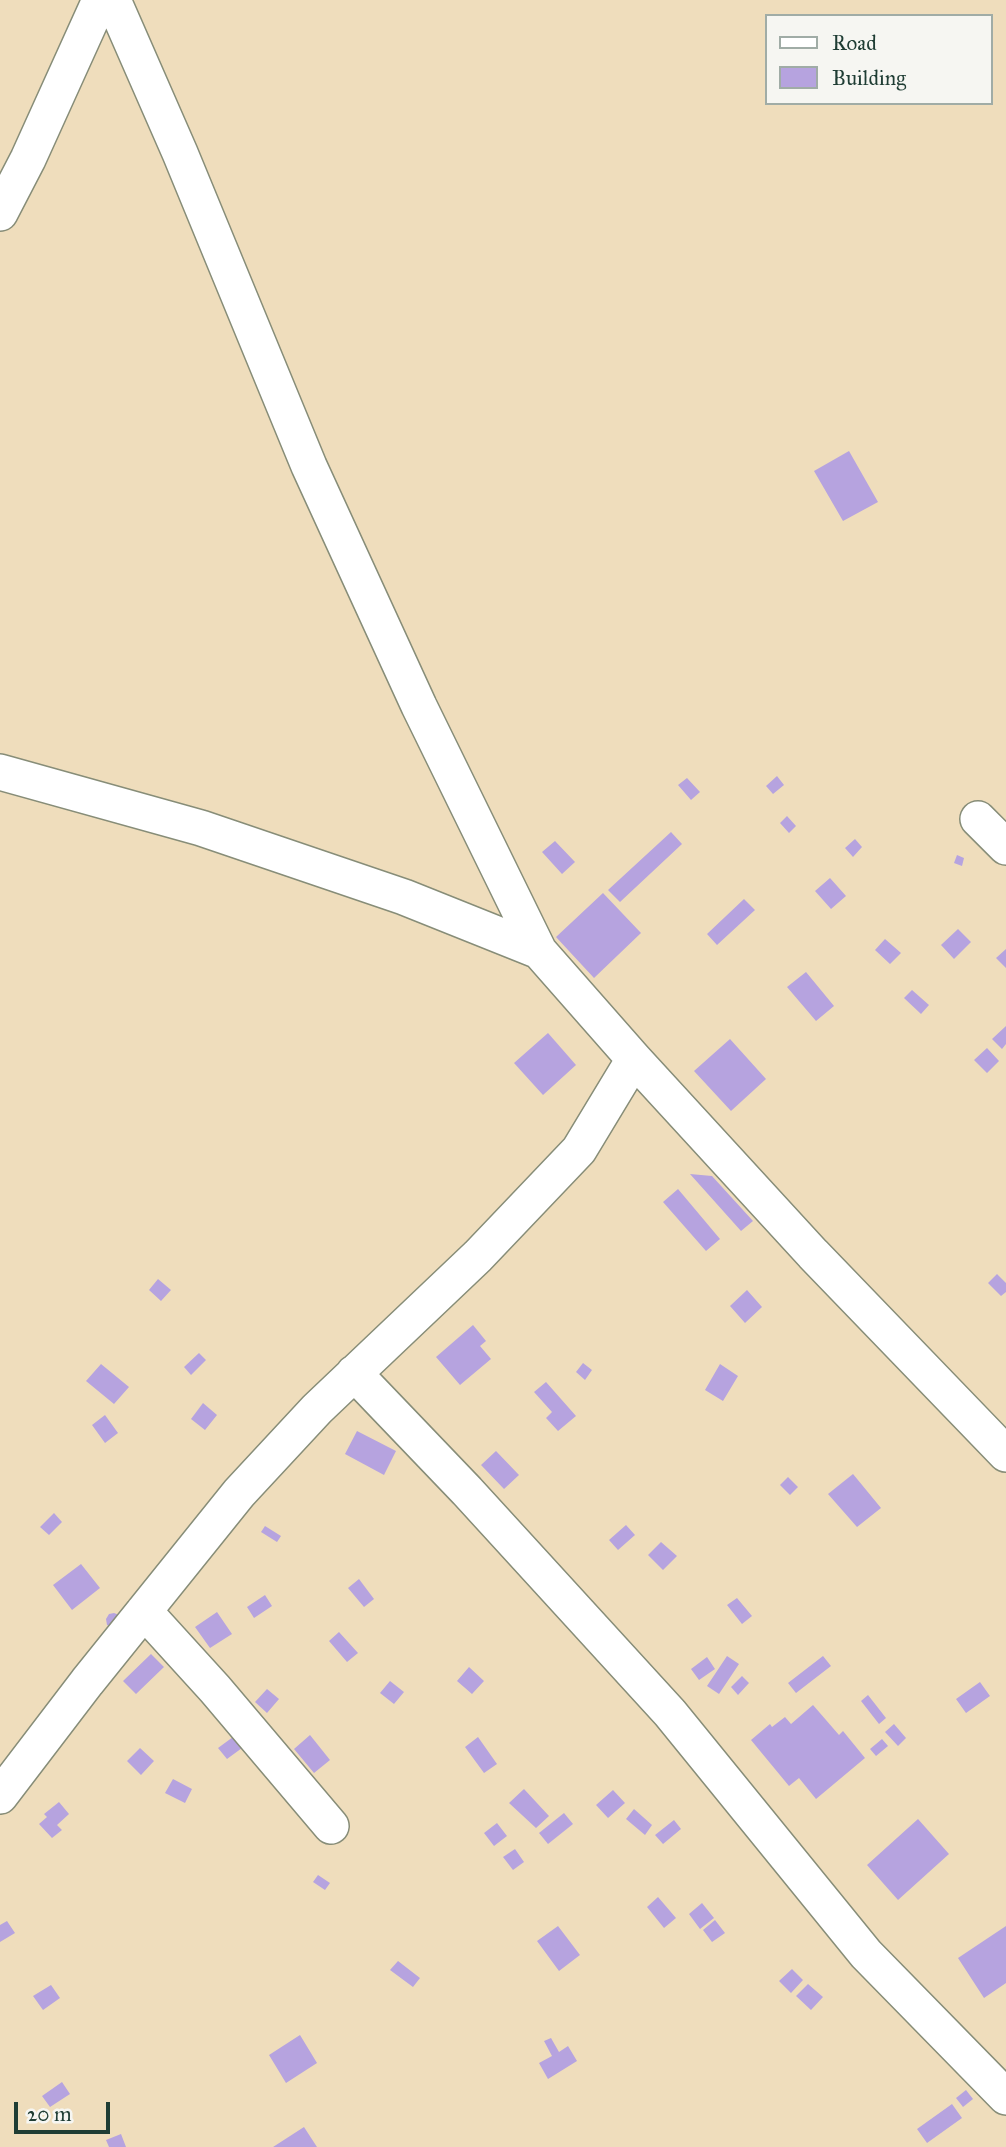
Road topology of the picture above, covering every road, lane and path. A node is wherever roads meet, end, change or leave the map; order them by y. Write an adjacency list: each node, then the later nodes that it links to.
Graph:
1 (100, 0): 3 (street)
2 (113, 0): 7 (street)
3 (0, 213)
4 (0, 772): 7 (street)
5 (978, 819): 6 (street)
6 (1006, 847)
7 (539, 951): 8 (street)
8 (634, 1059): 9 (street); 10 (street)
9 (354, 1373): 11 (street); 14 (street)
10 (1006, 1454)
11 (144, 1611): 12 (street); 13 (street)
12 (0, 1796)
13 (331, 1826)
14 (1006, 2097)

